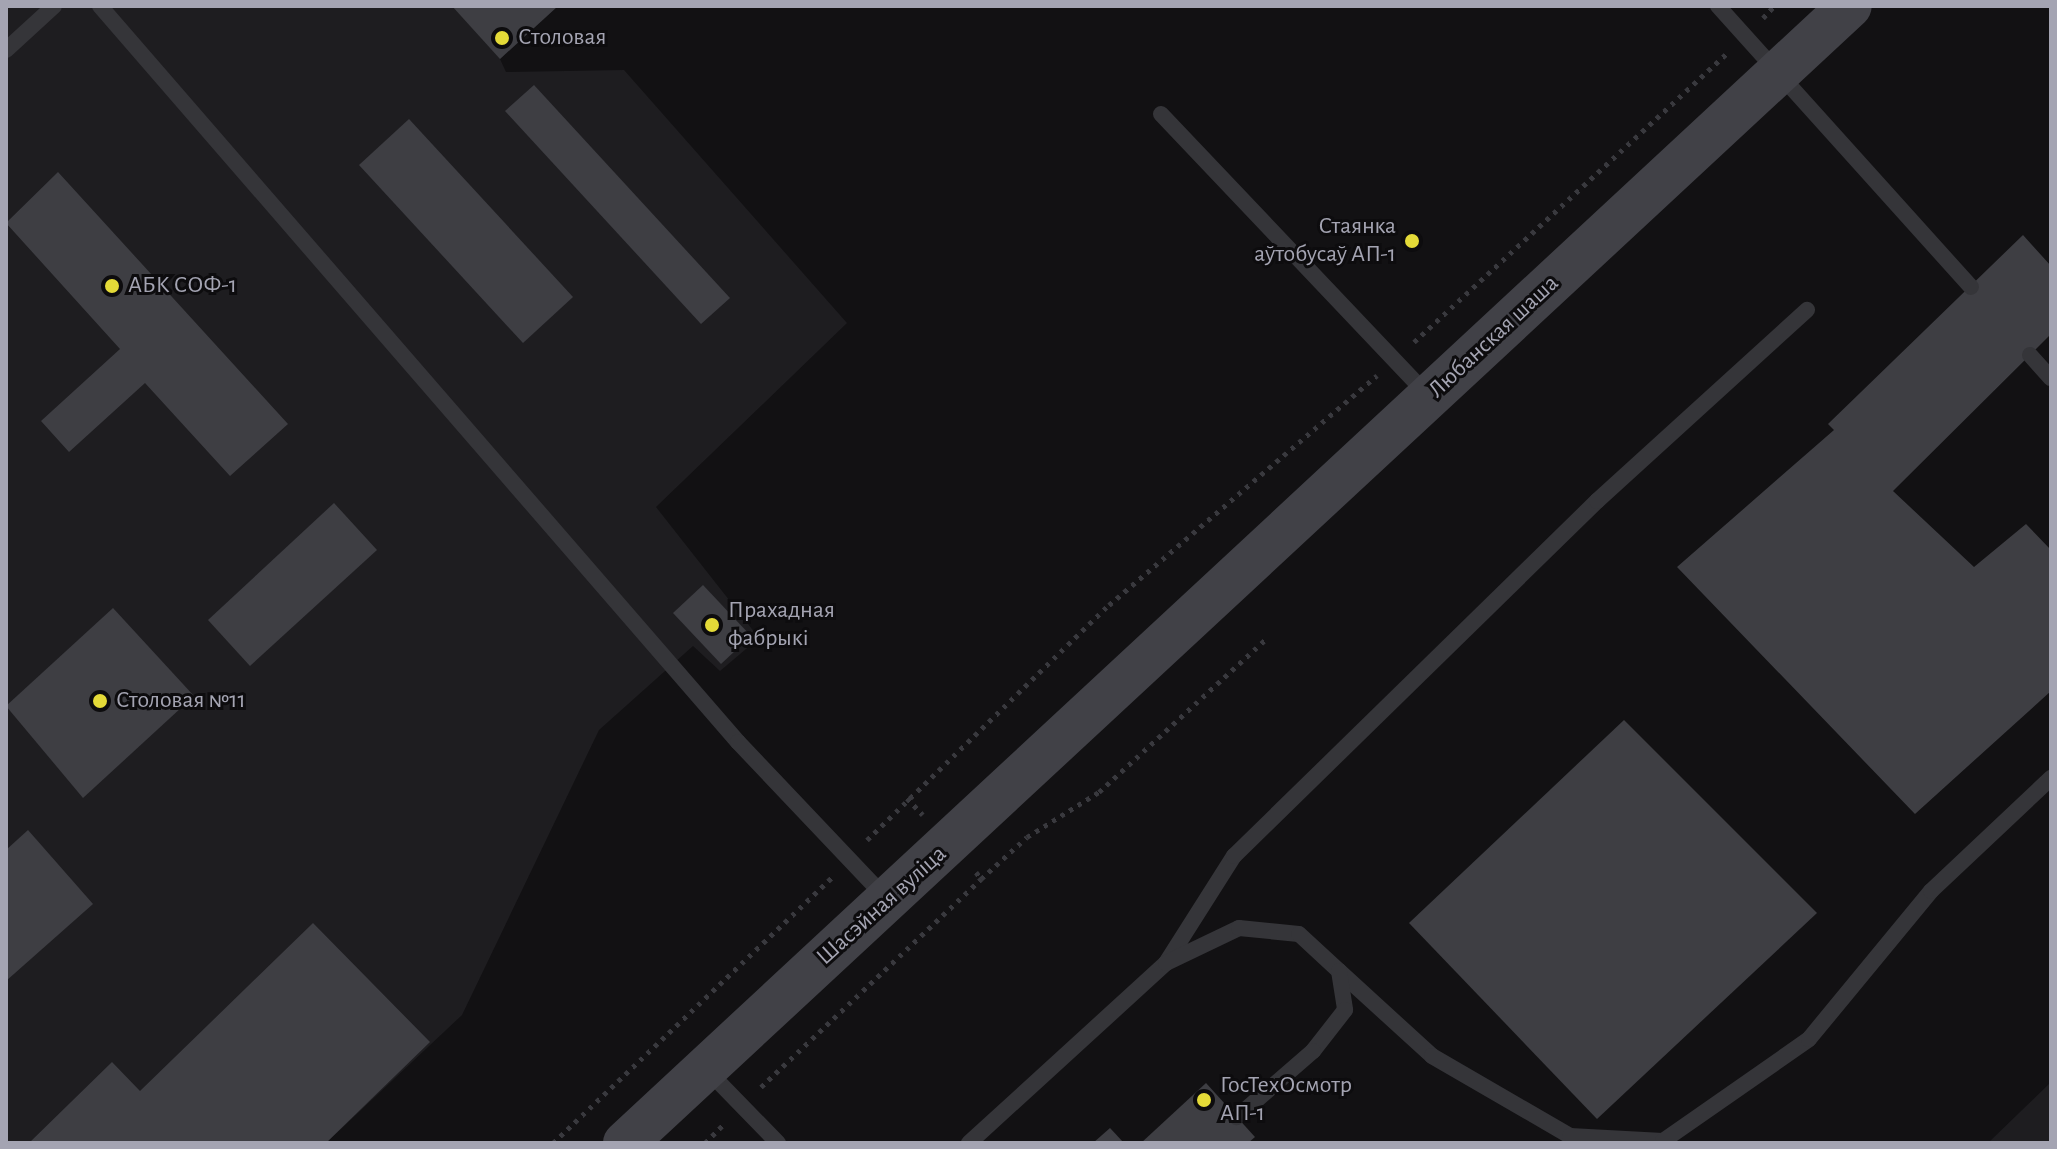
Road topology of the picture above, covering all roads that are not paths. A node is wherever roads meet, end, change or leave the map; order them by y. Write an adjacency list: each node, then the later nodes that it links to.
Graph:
1 (54, 6): 5 (lane)
2 (100, 6): 15 (lane)
3 (1718, 6): 6 (lane)
4 (1850, 6): 6 (main road, Любанская шаша)
5 (6, 50)
6 (1777, 71): 8 (lane); 12 (main road, Любанская шаша)
7 (1161, 114): 12 (lane)
8 (1971, 287)
9 (1807, 310): 16 (lane)
10 (2030, 355): 11 (lane)
11 (2051, 378)
12 (1430, 397): 13 (main road, Любанская шаша)
13 (1141, 670): 15 (main road, Шасэйная вуліца)
14 (2051, 778): 20 (lane)
15 (888, 900): 18 (main road, Шасэйная вуліца)
16 (1166, 963): 17 (lane); 23 (lane)
17 (1339, 971): 19 (lane); 20 (lane)
18 (705, 1068): 21 (main road, Шасэйная вуліца); 22 (lane)
19 (1237, 1117)
20 (1662, 1142)
21 (625, 1143)
22 (778, 1143)
23 (969, 1143)

